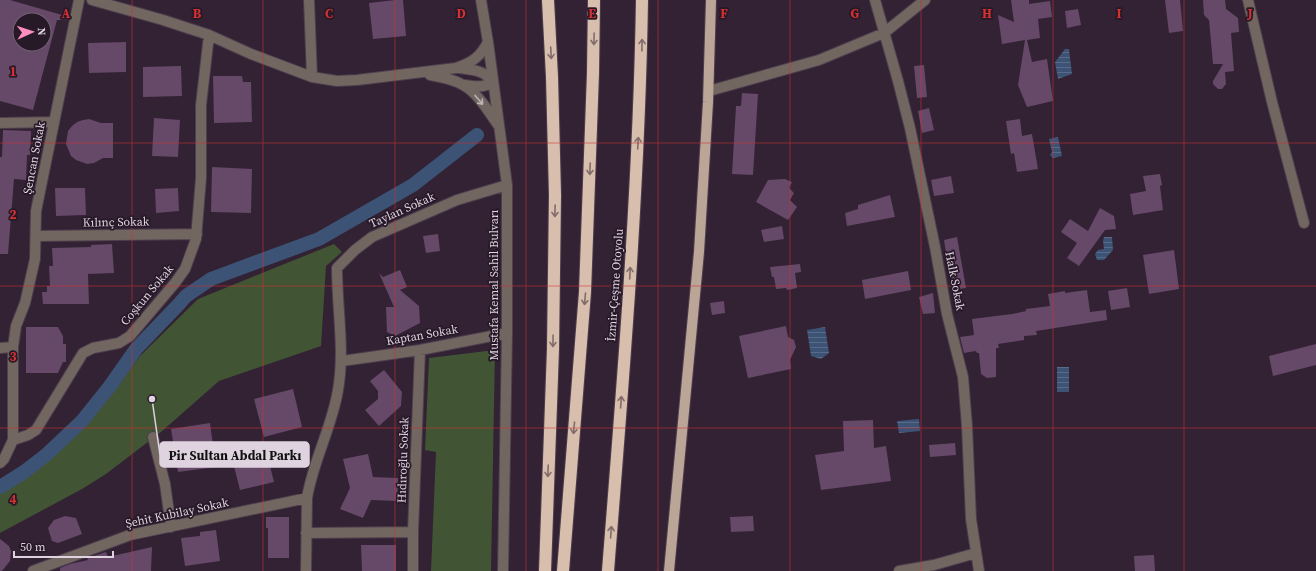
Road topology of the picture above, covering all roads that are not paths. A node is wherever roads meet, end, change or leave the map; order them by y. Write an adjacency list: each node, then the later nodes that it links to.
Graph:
1 (79, 0): 21 (street, Şencan Sokak)
2 (92, 0): 13 (street)
3 (309, 0): 17 (street)
4 (481, 0): 14 (street, Mustafa Kemal Sahil Bulvarı)
5 (548, 0): 45 (highway, one-way to 45)
6 (594, 0): 46 (highway, one-way to 46)
7 (642, 0): 47 (highway, İzmir-Çeşme Otoyolu, one-way to 7)
8 (711, 0): 20 (main road)
9 (875, 0): 12 (street, Halk Sokak)
10 (925, 0): 12 (street)
11 (1248, 0): 25 (street)
12 (884, 33): 20 (street); 40 (street, Halk Sokak)
13 (209, 35): 17 (street); 26 (street, Coşkun Sokak)
14 (488, 42): 15 (street); 18 (street, Mustafa Kemal Sahil Bulvarı)
15 (456, 68): 16 (street); 18 (street)
16 (420, 73): 17 (street); 19 (street)
17 (312, 77)
18 (493, 81): 19 (street); 23 (street, Mustafa Kemal Sahil Bulvarı)
19 (465, 85): 23 (street, one-way to 23)
20 (709, 91): 48 (main road)
21 (54, 122): 22 (street); 27 (street, Şencan Sokak)
22 (0, 123)
23 (499, 127): 24 (street, Mustafa Kemal Sahil Bulvarı)
24 (507, 185): 28 (street, Mustafa Kemal Sahil Bulvarı); 32 (street, Taylan Sokak)
25 (1304, 223)
26 (197, 234): 27 (street, Kılınç Sokak); 34 (street, Coşkun Sokak)
27 (36, 236): 29 (street, Şencan Sokak)
28 (508, 333): 31 (street, Kaptan Sokak); 44 (street, Mustafa Kemal Sahil Bulvarı)
29 (13, 347): 30 (street); 34 (street, Şencan Sokak)
30 (0, 348)
31 (420, 350): 32 (street, Kaptan Sokak); 38 (street, Hıdıroğlu Sokak)
32 (342, 361): 36 (street)
33 (153, 437): 37 (street)
34 (13, 440): 35 (street)
35 (0, 462)
36 (307, 498): 37 (street, Şehit Kubilay Sokak); 39 (street)
37 (171, 527): 41 (street, Şehit Kubilay Sokak)
38 (413, 532): 39 (street); 43 (street, Hıdıroğlu Sokak)
39 (306, 533): 42 (street)
40 (976, 553): 49 (street); 50 (street, Halk Sokak)
41 (33, 571)
42 (306, 571)
43 (414, 571)
44 (503, 571)
45 (546, 571)
46 (563, 571)
47 (608, 571)
48 (669, 571)
49 (899, 571)
50 (979, 571)

